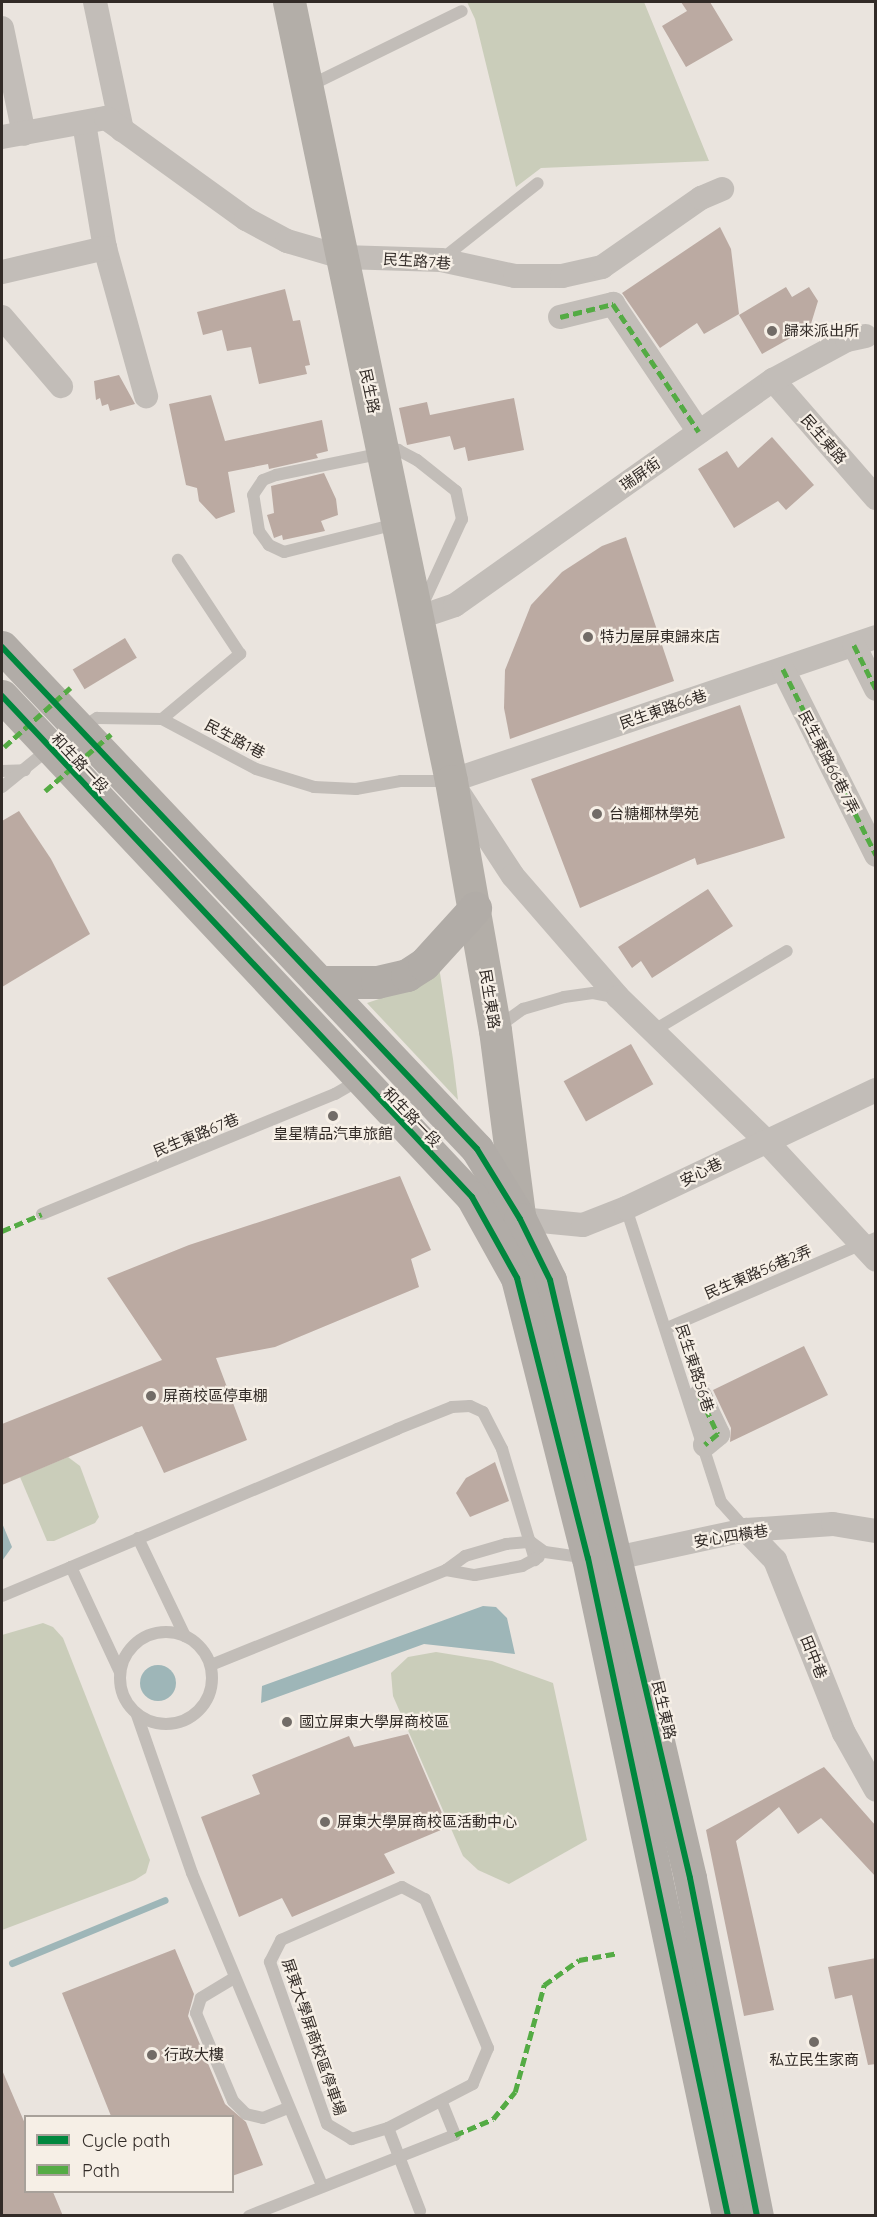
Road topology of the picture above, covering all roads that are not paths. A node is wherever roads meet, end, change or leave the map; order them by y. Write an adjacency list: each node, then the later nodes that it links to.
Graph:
1 (95, 2): 7 (street)
2 (289, 2): 5 (street, 民生路)
3 (462, 11): 5 (lane)
4 (2, 28): 8 (street, 民生路7巷)
5 (307, 87): 12 (street, 民生路)
6 (84, 123): 7 (street, 民生路7巷); 8 (street, 民生路7巷); 11 (street)
7 (122, 130): 12 (street, 民生路7巷)
8 (13, 135)
9 (538, 183): 13 (lane)
10 (722, 189): 13 (street, 民生路7巷)
11 (105, 248): 14 (street); 20 (street)
12 (342, 256): 13 (street, 民生路7巷); 22 (street, 民生路)
13 (441, 260)
14 (2, 272)
15 (560, 316): 21 (street)
16 (2, 317): 19 (street)
17 (866, 336): 18 (street, 瑞屏街)
18 (773, 380): 21 (street, 瑞屏街); 23 (street, 民生東路)
19 (61, 386)
20 (146, 396)
21 (699, 432): 26 (street, 瑞屏街)
22 (382, 453): 24 (street, 民生路); 24 (lane); 26 (lane)
23 (876, 498)
24 (397, 523): 26 (street, 民生路)
25 (178, 560): 32 (lane)
26 (417, 618): 37 (street, 民生路)
27 (865, 641): 29 (street, 民生東路66巷); 30 (street)
28 (2, 647): 33 (main road, 和生路一段)
29 (783, 669): 37 (street, 民生東路66巷); 39 (street, 民生東路66巷7弄)
30 (876, 689)
31 (2, 696): 34 (main road, 和生路一段)
32 (162, 719): 33 (lane, 民生路1巷); 37 (lane, 民生路1巷)
33 (78, 729): 34 (lane, 民生路1巷); 42 (main road, 和生路一段)
34 (50, 748): 35 (lane, 民生路1巷); 46 (main road, 和生路一段)
35 (25, 770): 36 (lane); 38 (lane, 民生路1巷)
36 (2, 771)
37 (451, 781): 40 (street, 民生東路); 43 (street)
38 (2, 787)
39 (876, 855)
40 (475, 908): 42 (main road); 44 (street, 民生東路)
41 (787, 951): 45 (lane)
42 (318, 982): 51 (main road, 和生路一段)
43 (618, 997): 44 (lane); 45 (street)
44 (495, 1030): 51 (street, 民生東路)
45 (650, 1032): 48 (street)
46 (360, 1079): 50 (lane, 民生東路67巷); 53 (main road, 和生路一段)
47 (876, 1090): 48 (street, 安心巷)
48 (765, 1140): 49 (street, 安心巷); 52 (street)
49 (626, 1208): 51 (street, 安心巷); 54 (lane, 民生東路56巷)
50 (42, 1214)
51 (520, 1219): 53 (street, 民生東路); 62 (main road, 民生東路)
52 (871, 1247): 54 (lane, 民生東路56巷2弄)
53 (517, 1278): 62 (main road, 民生東路)
54 (667, 1328): 56 (lane, 民生東路56巷)
55 (700, 1396): 56 (street)
56 (705, 1445): 57 (lane, 民生東路56巷)
57 (746, 1530): 58 (street, 安心四橫巷); 62 (street, 安心四橫巷); 71 (street, 田中巷)
58 (876, 1530)
59 (138, 1538): 60 (lane); 64 (lane); 67 (lane)
60 (531, 1542): 61 (lane); 63 (lane); 65 (lane)
61 (545, 1552): 62 (lane); 63 (lane)
62 (602, 1558): 80 (main road, 民生東路); 81 (main road, 民生東路)
63 (535, 1560): 65 (lane)
64 (71, 1568): 66 (lane); 69 (lane)
65 (446, 1570): 68 (lane)
66 (2, 1596)
67 (185, 1635): 68 (lane); 69 (lane)
68 (211, 1665): 70 (lane)
69 (120, 1672): 70 (lane)
70 (137, 1715): 72 (lane)
71 (875, 1787)
72 (234, 1978): 74 (lane); 74 (lane)
73 (442, 2102): 75 (lane, 屏東大學屏商校區停車場); 75 (lane, 屏東大學屏商校區停車場); 76 (lane)
74 (288, 2108): 77 (lane)
75 (388, 2128): 76 (lane)
76 (400, 2156): 77 (lane); 78 (lane)
77 (322, 2186): 79 (lane)
78 (420, 2211)
79 (249, 2216)
80 (728, 2216)
81 (758, 2216)

